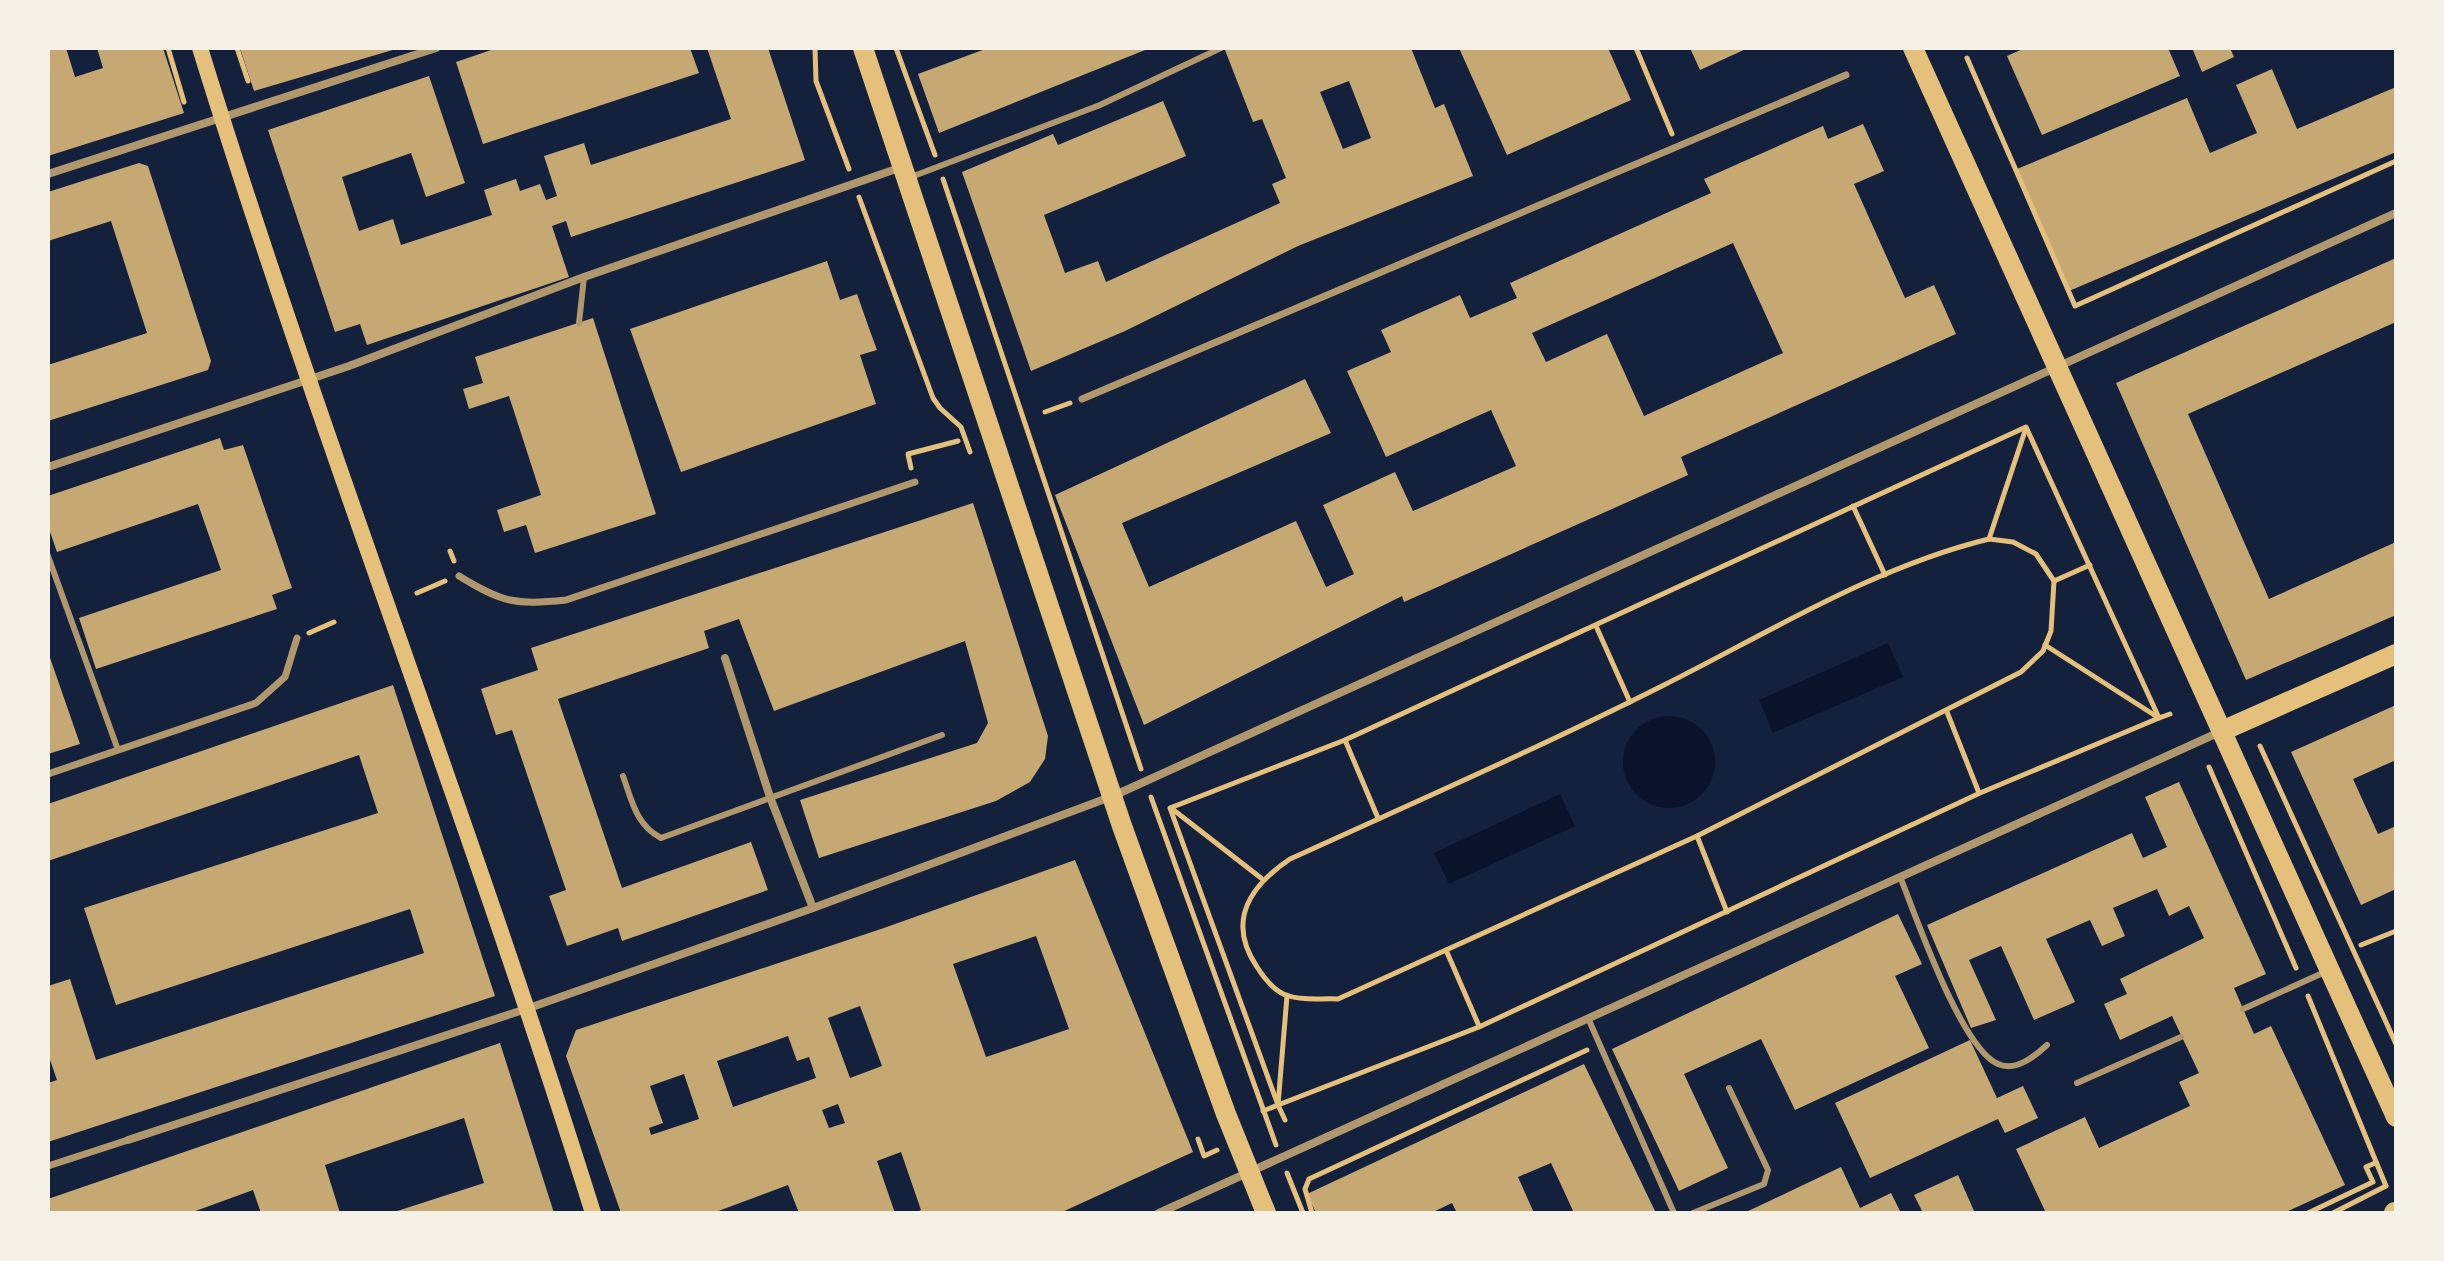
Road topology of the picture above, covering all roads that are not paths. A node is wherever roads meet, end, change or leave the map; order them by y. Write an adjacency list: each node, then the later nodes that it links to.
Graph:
1 (200, 48): 7 (main road)
2 (436, 48): 7 (street)
3 (863, 48): 8 (main road)
4 (1221, 48): 8 (lane)
5 (1913, 48): 13 (main road)
6 (1846, 75): 15 (street)
7 (221, 119): 9 (street); 14 (main road)
8 (904, 173): 11 (street); 28 (main road)
9 (48, 174)
10 (2396, 213): 13 (street)
11 (584, 277): 12 (lane); 14 (street)
12 (579, 323)
13 (2059, 365): 23 (main road); 28 (street)
14 (309, 380): 16 (street); 33 (main road)
15 (1082, 399)
16 (48, 467)
17 (915, 482): 19 (street)
18 (48, 556): 25 (lane)
19 (459, 576)
20 (297, 638): 25 (street)
21 (2396, 654): 23 (main road)
22 (725, 658): 29 (street)
23 (2222, 731): 30 (street); 32 (main road)
24 (942, 735): 29 (lane)
25 (118, 750): 26 (street)
26 (48, 774)
27 (623, 776): 29 (lane)
28 (1113, 796): 31 (street); 43 (main road)
29 (770, 797): 31 (street)
30 (1901, 879): 35 (street); 37 (lane)
31 (813, 908): 33 (street)
32 (2329, 970): 34 (lane); 40 (main road)
33 (529, 1008): 41 (street); 44 (main road)
34 (2243, 1009)
35 (1588, 1018): 43 (street); 47 (lane)
36 (2181, 1037): 38 (lane)
37 (2047, 1045)
38 (2077, 1083)
39 (1729, 1088): 48 (lane)
40 (2396, 1117)
41 (128, 1140): 42 (street)
42 (48, 1166)
43 (1248, 1171): 45 (street); 46 (main road)
44 (593, 1213)
45 (1159, 1213)
46 (1266, 1213)
47 (1674, 1213)
48 (1693, 1213)

